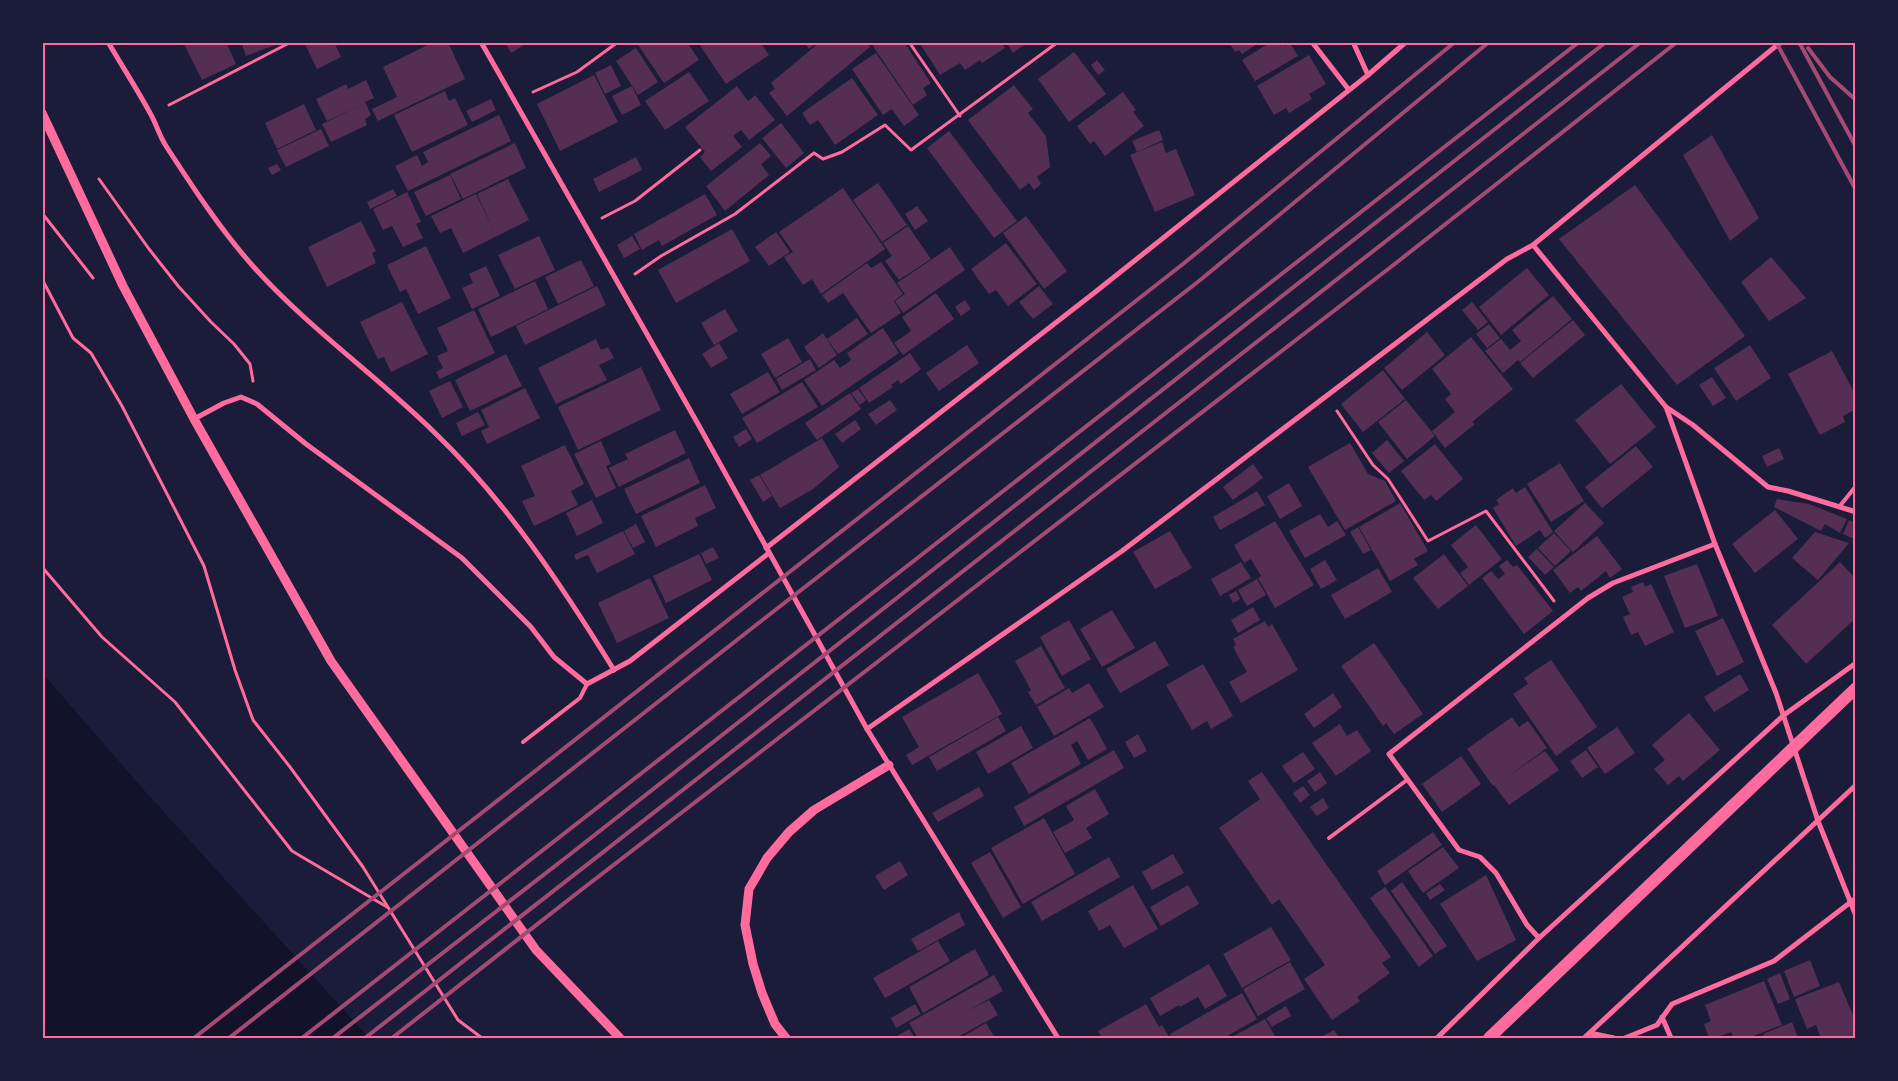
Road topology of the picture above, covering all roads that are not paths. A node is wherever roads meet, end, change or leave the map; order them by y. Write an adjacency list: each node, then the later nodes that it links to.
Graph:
1 (108, 42): 19 (street)
2 (481, 42): 17 (street)
3 (1312, 42): 8 (street)
4 (1353, 42): 7 (street)
5 (1406, 42): 7 (street)
6 (1781, 42): 10 (street)
7 (1368, 75): 8 (street)
8 (1349, 90): 17 (street)
9 (42, 113): 12 (street)
10 (1533, 245): 11 (street); 23 (street)
11 (1666, 407): 14 (street); 16 (street)
12 (194, 419): 20 (street); 36 (street)
13 (1856, 486): 14 (lane)
14 (1839, 507): 15 (street)
15 (1856, 512)
16 (1715, 544): 22 (street); 26 (street)
17 (768, 550): 19 (street); 23 (street)
18 (1856, 663): 22 (street)
19 (614, 670): 20 (street)
20 (587, 684): 24 (lane)
21 (1856, 688): 40 (main road)
22 (1784, 715): 28 (street); 33 (street)
23 (867, 729): 25 (street)
24 (523, 742)
25 (890, 765): 37 (street); 38 (street)
26 (1407, 780): 29 (lane); 33 (street)
27 (1856, 785): 28 (street)
28 (1818, 821): 31 (street); 35 (street)
29 (1329, 838)
30 (1856, 898): 31 (street)
31 (1850, 902): 32 (street); 34 (street)
32 (1856, 916)
33 (1539, 938): 39 (street)
34 (1662, 1017): 43 (street); 44 (street)
35 (1590, 1033): 41 (street); 42 (street)
36 (620, 1038)
37 (786, 1038)
38 (1058, 1038)
39 (1438, 1038)
40 (1489, 1038)
41 (1584, 1038)
42 (1614, 1038)
43 (1625, 1038)
44 (1671, 1038)

